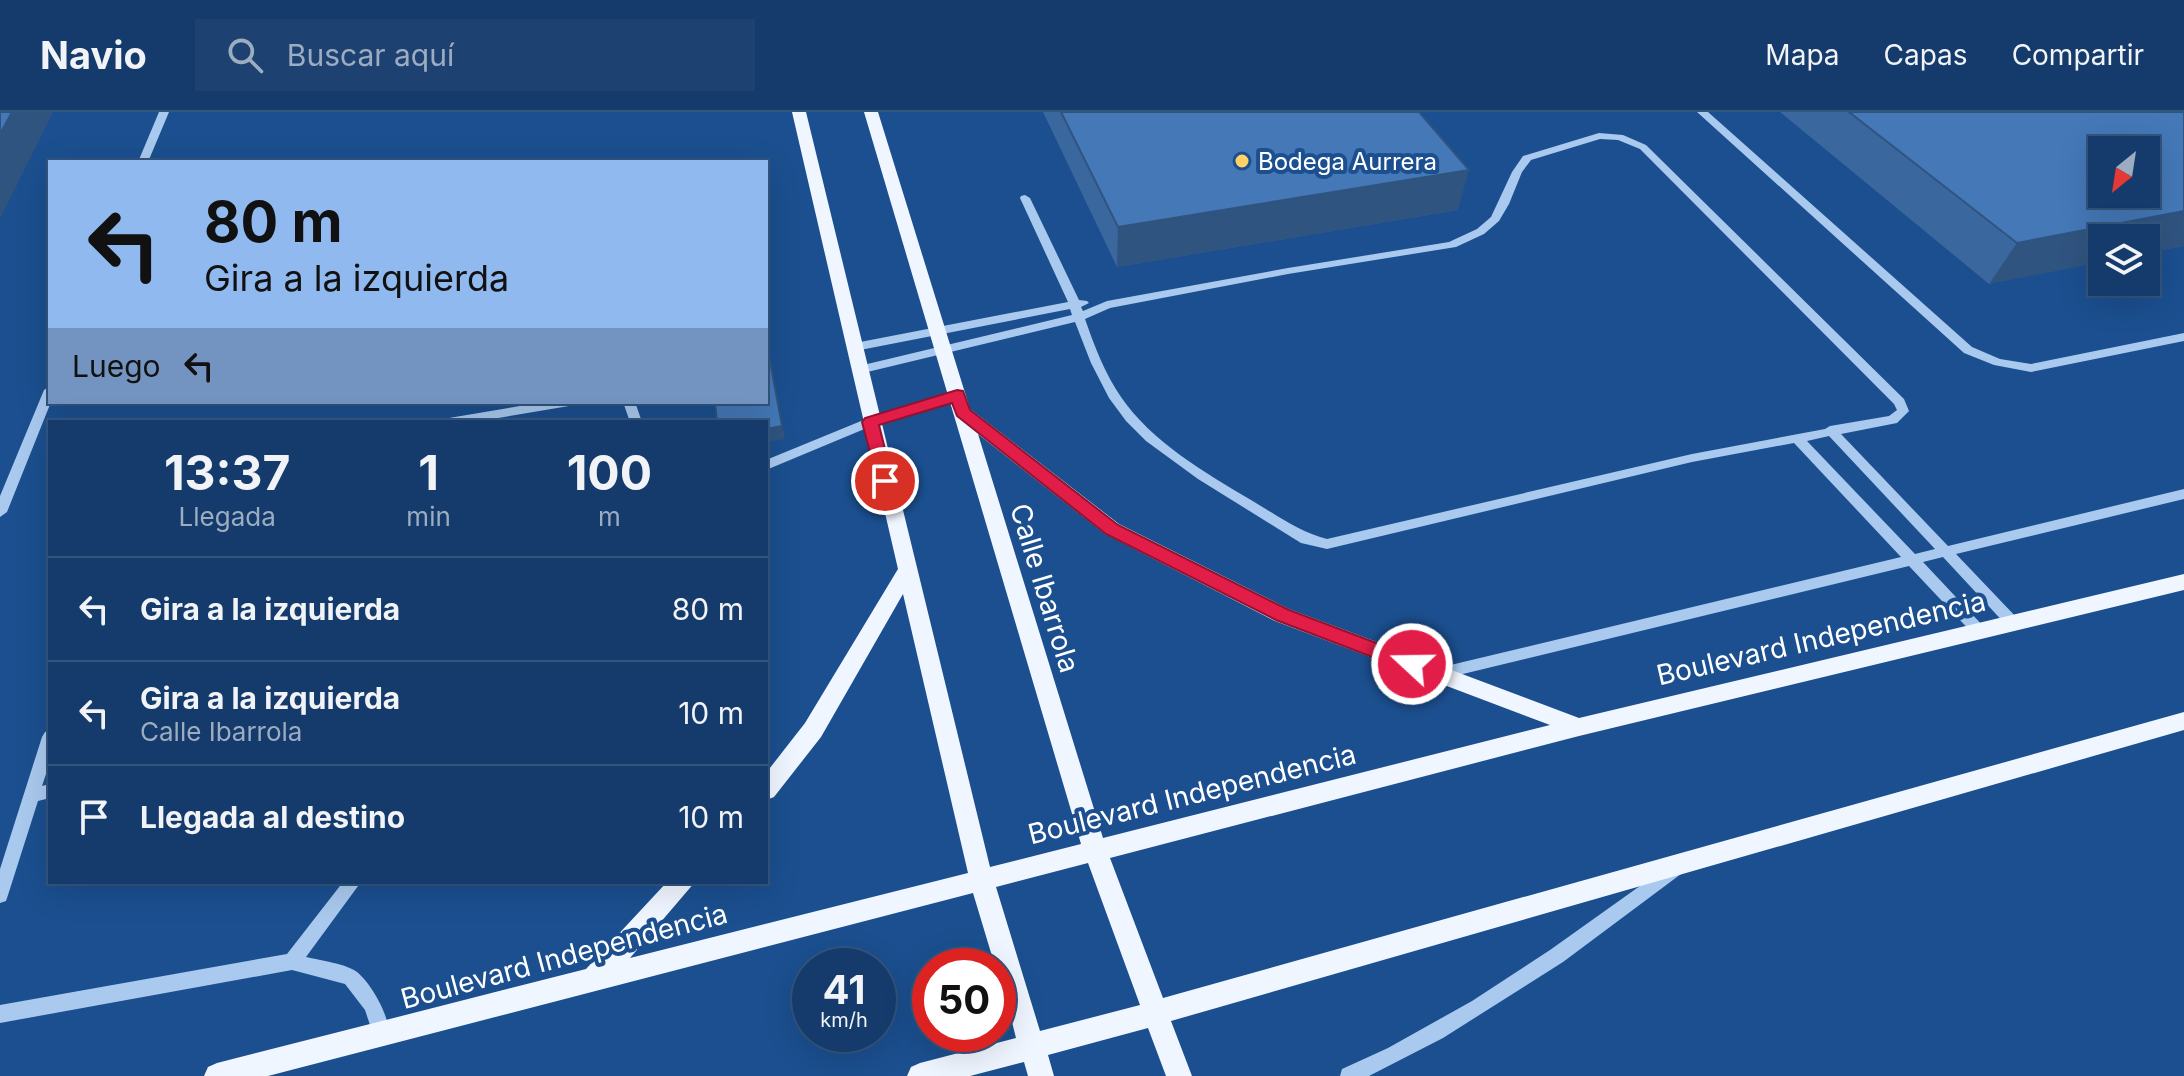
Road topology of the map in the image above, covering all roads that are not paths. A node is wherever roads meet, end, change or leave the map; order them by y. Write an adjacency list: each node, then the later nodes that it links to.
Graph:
1 (164, 112): 5 (street)
2 (799, 112): 12 (main road)
3 (871, 112): 10 (main road, Calle Ibarrola)
4 (1702, 112): 11 (street)
5 (144, 160)
6 (1025, 198): 7 (street)
7 (1074, 302): 8 (street); 9 (street); 10 (street)
8 (1107, 305): 9 (street); 20 (street)
9 (1079, 317): 13 (street); 21 (street)
10 (936, 329): 12 (street); 13 (main road, Calle Ibarrola)
11 (2184, 337)
12 (855, 347): 14 (main road)
13 (946, 348): 14 (street); 17 (main road, Calle Ibarrola)
14 (859, 370): 19 (main road)
15 (48, 395): 24 (street)
16 (557, 404): 18 (street)
17 (960, 404): 19 (street); 31 (main road); 38 (main road, Calle Ibarrola)
18 (461, 420)
19 (870, 422): 22 (street); 27 (main road)
20 (1830, 430): 21 (street); 25 (street)
21 (1796, 437): 26 (street)
22 (768, 464)
23 (2184, 494): 25 (street)
24 (0, 512)
25 (1944, 550): 26 (street); 29 (street)
26 (1912, 559): 30 (street); 31 (street)
27 (907, 570): 35 (main road); 40 (main road)
28 (2184, 582): 29 (main road, Boulevard Independencia)
29 (2013, 623): 30 (main road, Boulevard Independencia)
30 (1980, 632): 33 (main road, Boulevard Independencia)
31 (1438, 674): 33 (main road)
32 (2184, 721): 39 (main road)
33 (1579, 727): 38 (main road, Boulevard Independencia)
34 (48, 743): 37 (street)
35 (768, 787)
36 (48, 792): 37 (street)
37 (31, 796): 43 (street)
38 (1095, 850): 40 (main road, Boulevard Independencia); 46 (main road, Calle Ibarrola)
39 (1684, 863): 46 (main road); 54 (street)
40 (981, 879): 45 (main road, Boulevard Independencia); 49 (main road)
41 (351, 884): 44 (street)
42 (681, 884): 45 (main road)
43 (0, 895)
44 (292, 962): 47 (street); 48 (street)
45 (595, 978): 48 (main road, Boulevard Independencia)
46 (1157, 1012): 49 (main road); 53 (main road, Calle Ibarrola)
47 (0, 1014)
48 (381, 1034): 50 (main road, Boulevard Independencia)
49 (1031, 1046): 51 (main road); 52 (main road)
50 (217, 1076)
51 (920, 1076)
52 (1041, 1076)
53 (1179, 1076)
54 (1349, 1076)

